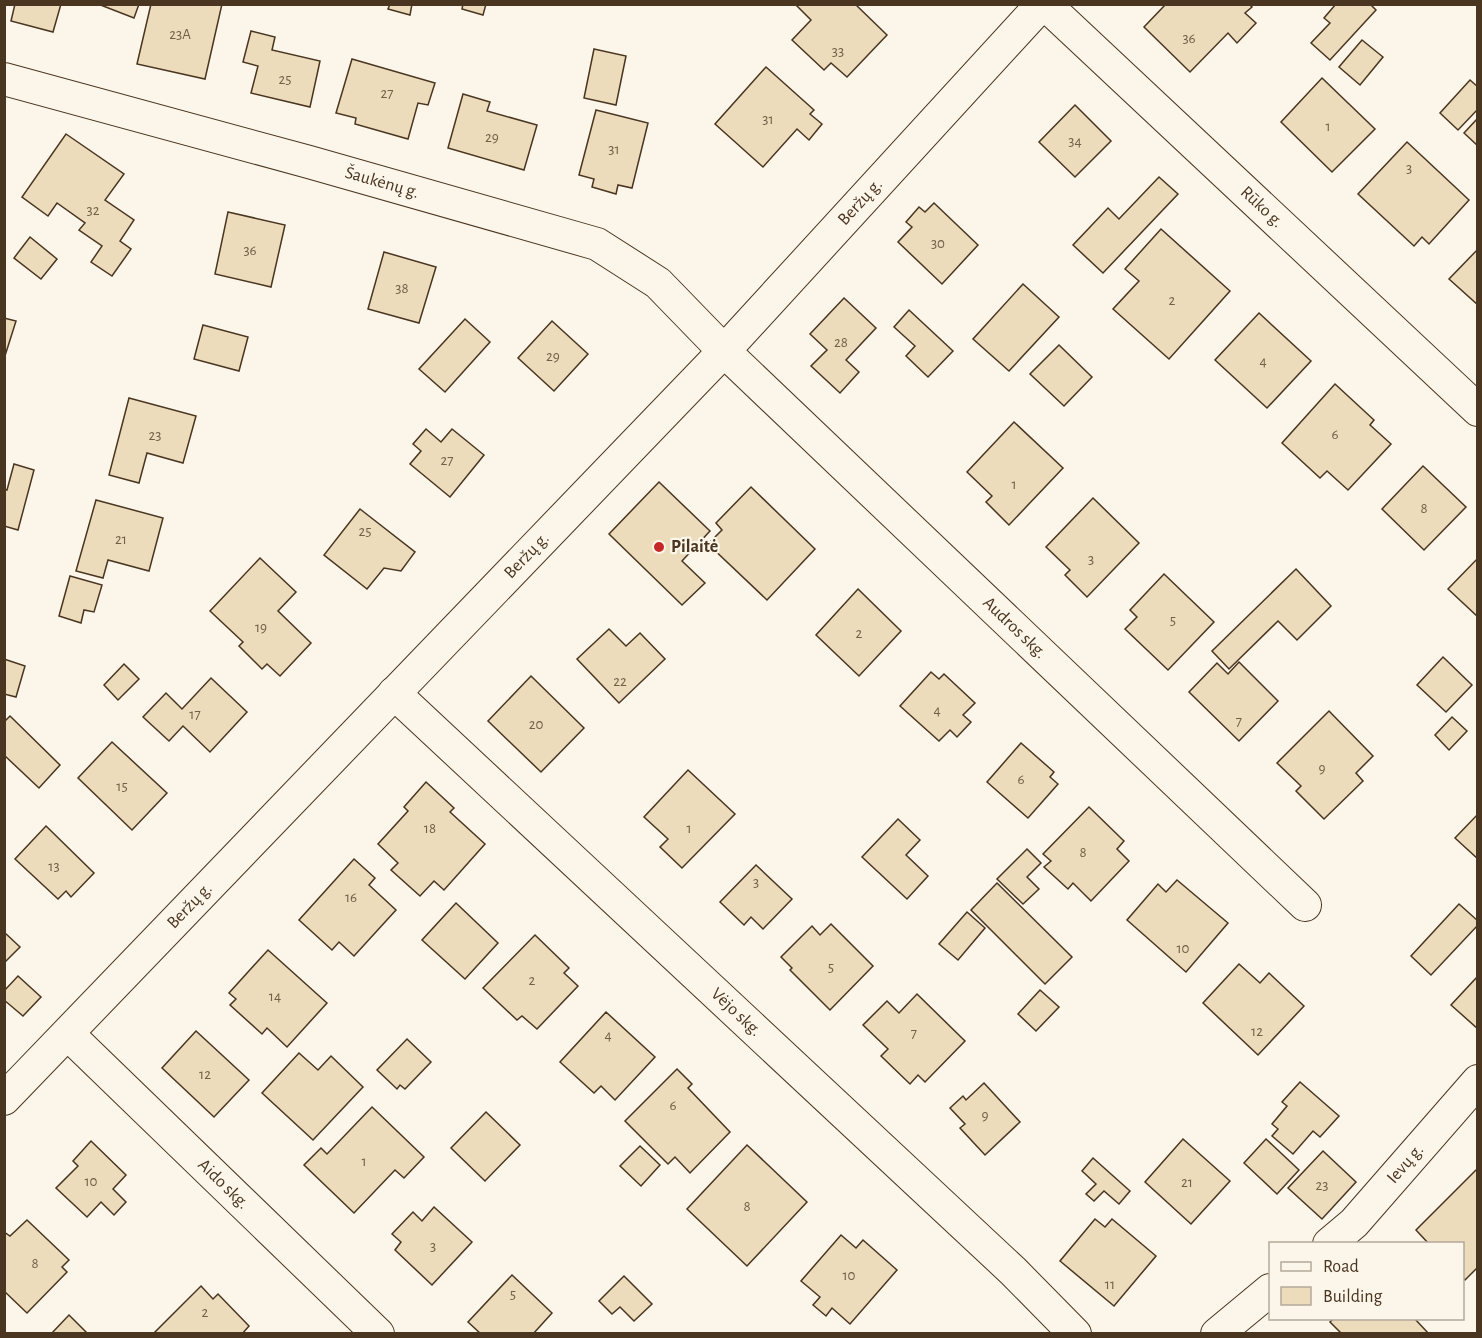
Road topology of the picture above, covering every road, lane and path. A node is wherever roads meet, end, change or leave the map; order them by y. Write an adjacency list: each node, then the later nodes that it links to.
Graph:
1 (1043, 4): 3 (street, Beržų g.); 4 (street, Rūko g.)
2 (4, 79): 3 (street, Šaukėnų g.)
3 (724, 351): 5 (street, Beržų g.); 6 (street, Audros skg.)
4 (1478, 410)
5 (394, 693): 7 (street, Beržų g.); 13 (street, Vėjo skg.)
6 (1305, 905)
7 (68, 1034): 9 (street, Beržų g.); 12 (street, Aido skg.)
8 (1478, 1081): 10 (street, Ievų g.)
9 (4, 1099)
10 (1331, 1242)
11 (1269, 1291): 14 (street)
12 (378, 1334)
13 (1075, 1334)
14 (1217, 1334)

